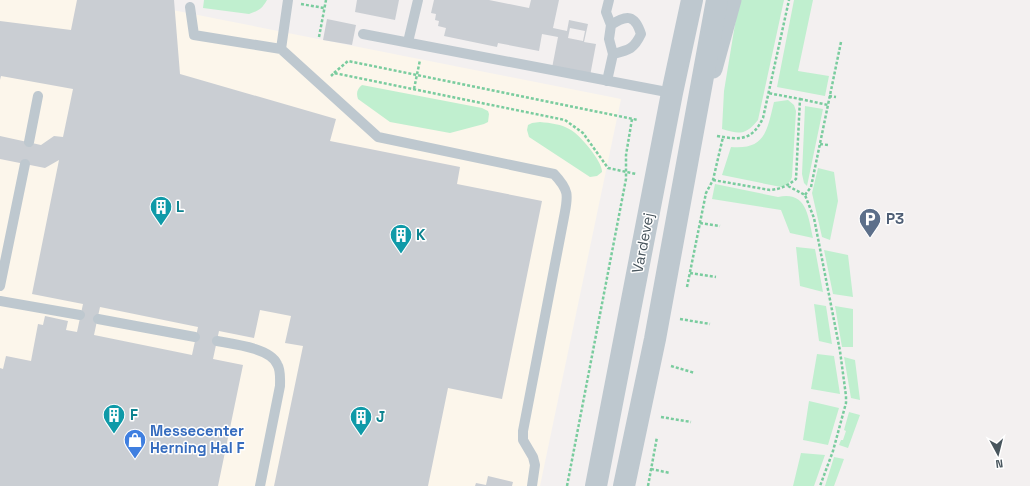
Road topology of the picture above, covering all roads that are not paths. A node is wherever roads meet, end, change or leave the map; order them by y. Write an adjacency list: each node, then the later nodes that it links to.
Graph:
1 (418, 0): 10 (lane)
2 (609, 0): 8 (lane)
3 (692, 0): 14 (street, Vardevej)
4 (717, 0): 16 (street, Vardevej)
5 (732, 0): 16 (street, Vardevej)
6 (288, 1): 11 (lane)
7 (190, 6): 11 (lane)
8 (611, 25): 12 (lane); 12 (lane)
9 (363, 34): 10 (lane)
10 (408, 42): 13 (lane)
11 (281, 49): 26 (lane)
12 (613, 54): 13 (lane)
13 (607, 81): 14 (lane)
14 (672, 93): 27 (street, Vardevej)
15 (38, 96): 17 (lane)
16 (697, 110): 28 (street, Vardevej)
17 (29, 142)
18 (25, 164): 19 (lane)
19 (0, 286)
20 (0, 301): 21 (lane)
21 (80, 315)
22 (98, 319): 23 (lane)
23 (195, 337)
24 (217, 341): 25 (lane)
25 (260, 486)
26 (532, 486)
27 (596, 486)
28 (624, 486)

